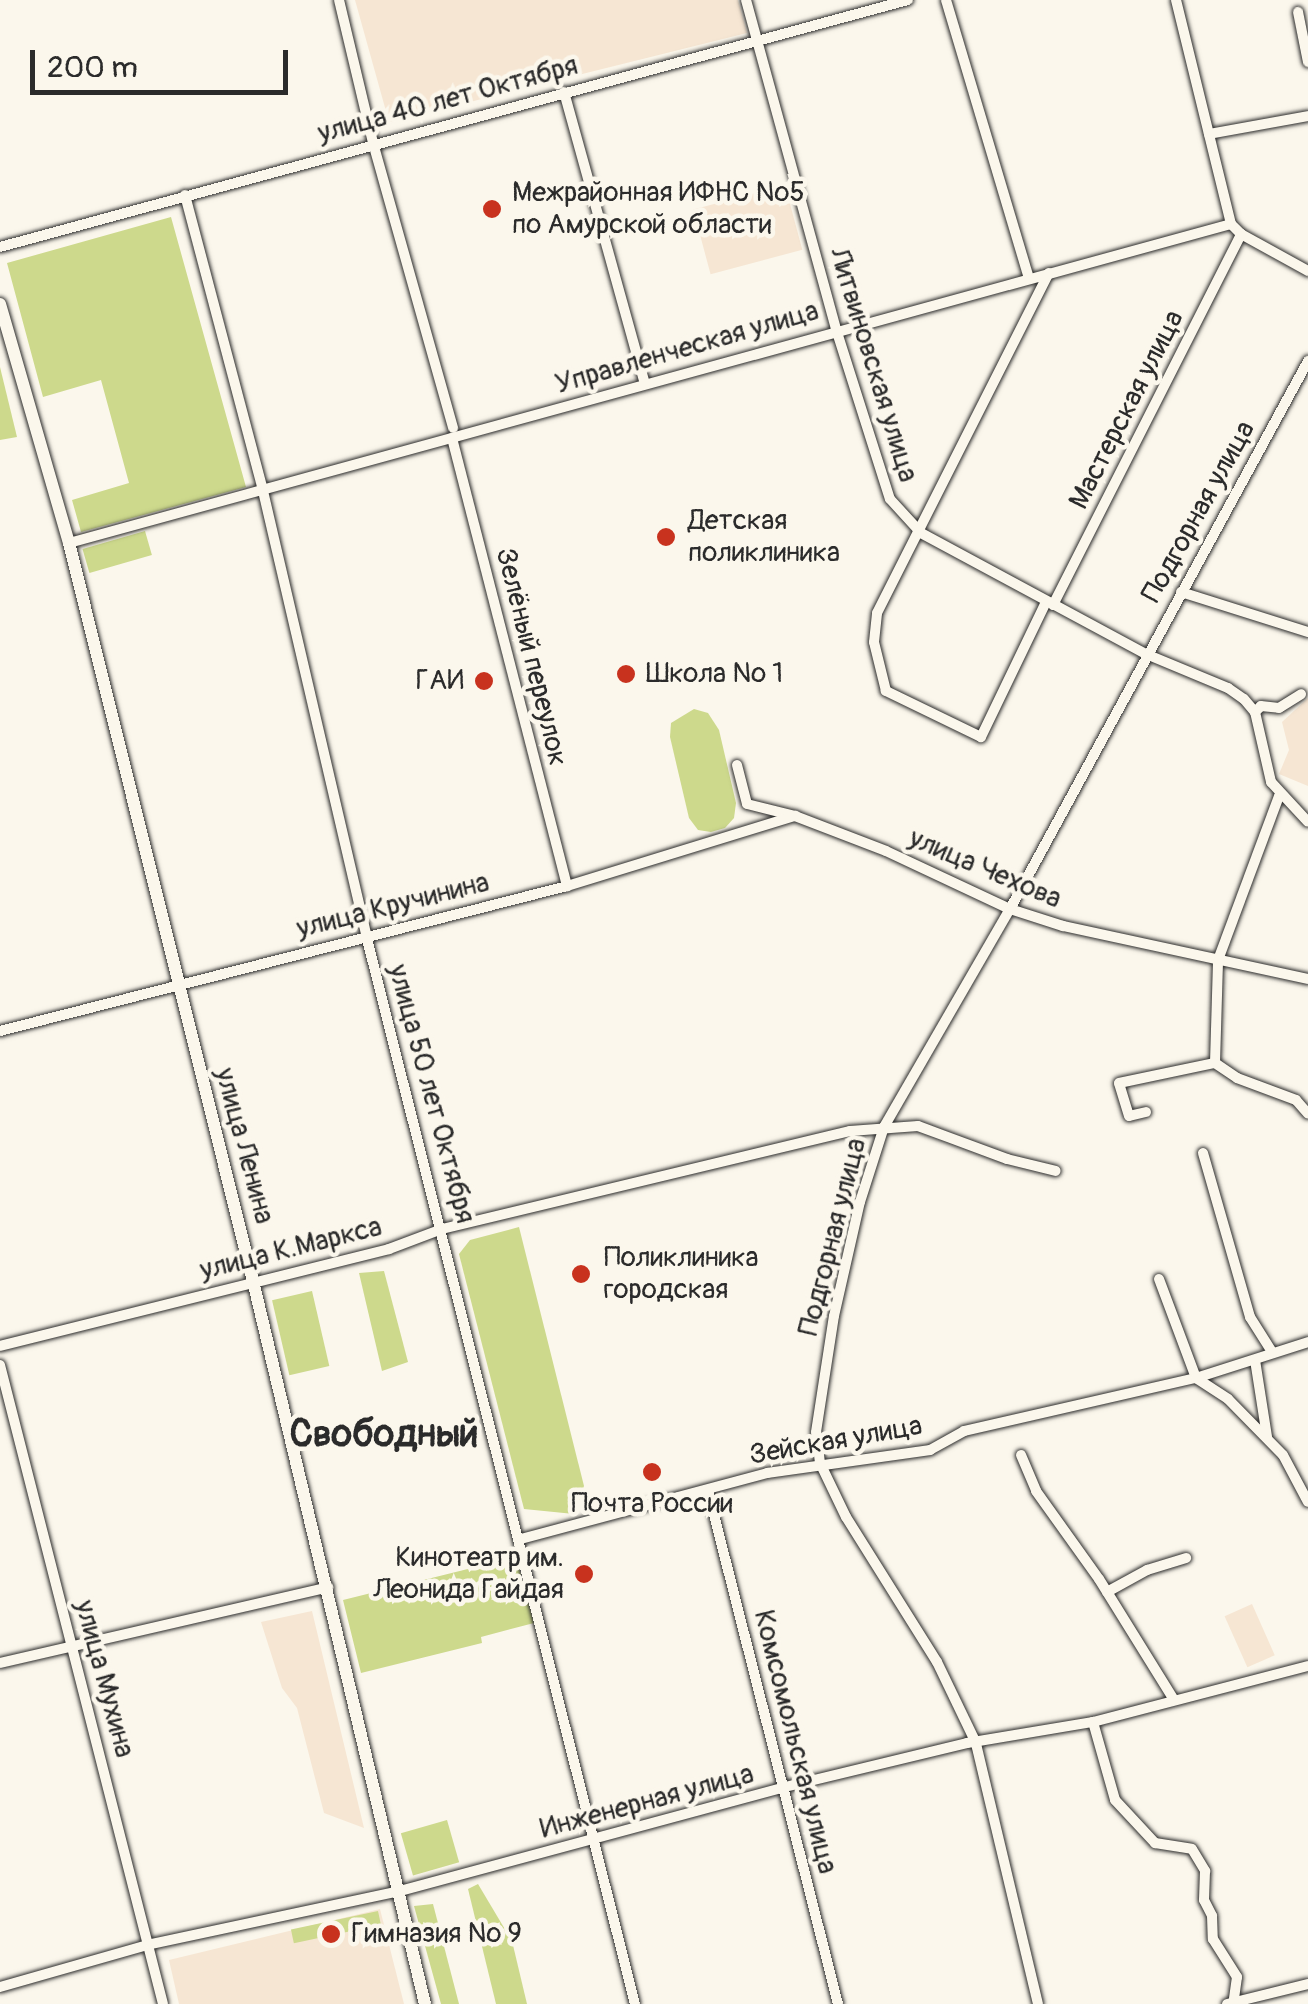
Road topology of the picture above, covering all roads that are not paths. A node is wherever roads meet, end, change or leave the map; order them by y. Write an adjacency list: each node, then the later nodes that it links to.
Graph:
1 (339, 0): 12 (street, Зелёный переулок)
2 (746, 0): 7 (street, Литвиновская улица)
3 (908, 0): 7 (street, улица 40 лет Октября)
4 (946, 0): 19 (street)
5 (1176, 0): 11 (street)
6 (1298, 12): 8 (street)
7 (756, 42): 9 (street, улица 40 лет Октября); 21 (street, Литвиновская улица)
8 (1308, 62)
9 (564, 92): 12 (street, улица 40 лет Октября); 23 (street)
10 (1308, 116): 11 (street)
11 (1210, 134): 14 (street)
12 (373, 144): 13 (street, улица 40 лет Октября); 24 (street, Зелёный переулок)
13 (184, 195): 16 (street, улица 40 лет Октября); 25 (street, улица 50 лет Октября)
14 (1231, 224): 15 (street); 18 (street, Управленческая улица)
15 (1241, 234): 17 (street); 29 (street, Мастерская улица)
16 (0, 247)
17 (1308, 271)
18 (1049, 272): 19 (street, Управленческая улица); 26 (street)
19 (1029, 278): 21 (street, Управленческая улица)
20 (0, 304): 27 (main road, улица Ленина)
21 (836, 328): 23 (street, Управленческая улица); 26 (street, Литвиновская улица)
22 (1308, 360): 28 (street, Подгорная улица)
23 (644, 384): 24 (street, Управленческая улица)
24 (452, 433): 25 (street, Управленческая улица); 38 (street, Зелёный переулок)
25 (263, 491): 27 (street, Управленческая улица); 40 (street, улица 50 лет Октября)
26 (921, 533): 29 (street, Литвиновская улица); 29 (street, Мастерская улица)
27 (69, 543): 43 (main road, улица Ленина)
28 (1181, 592): 30 (street); 31 (street, Подгорная улица)
29 (1049, 604): 31 (street, Литвиновская улица)
30 (1308, 632)
31 (1146, 654): 33 (street, Литвиновская улица); 39 (street, Подгорная улица)
32 (1301, 694): 33 (street)
33 (1255, 712): 35 (street)
34 (737, 765): 36 (street, улица Чехова)
35 (1280, 796): 37 (street); 41 (street)
36 (795, 816): 38 (street, улица Кручинина); 39 (street, улица Чехова)
37 (1308, 822)
38 (567, 886): 40 (street, улица Кручинина)
39 (1010, 910): 41 (street, улица Чехова); 48 (street, Подгорная улица)
40 (366, 936): 43 (street, улица Кручинина); 51 (street, улица 50 лет Октября)
41 (1218, 960): 42 (street, улица Чехова); 45 (street)
42 (1308, 979)
43 (176, 986): 44 (street, улица Кручинина); 53 (main road, улица Ленина)
44 (0, 1031)
45 (1215, 1063): 46 (street); 47 (street)
46 (1146, 1112)
47 (1308, 1114)
48 (884, 1127): 50 (street, улица К.Маркса); 51 (street, улица К.Маркса); 62 (street, Подгорная улица)
49 (1203, 1154): 56 (street)
50 (1056, 1170)
51 (442, 1229): 53 (street, улица К.Маркса); 65 (street, улица 50 лет Октября)
52 (1159, 1279): 59 (street)
53 (253, 1281): 55 (street, улица К.Маркса); 67 (main road, улица Ленина)
54 (1308, 1342): 56 (street, Зейская улица)
55 (0, 1346)
56 (1272, 1352): 57 (street, Зейская улица)
57 (1255, 1360): 59 (street, Зейская улица); 60 (street)
58 (0, 1365): 69 (street, улица Мухина)
59 (1196, 1378): 60 (street); 62 (street, Зейская улица)
60 (1267, 1438): 64 (street)
61 (1021, 1455): 68 (street)
62 (820, 1463): 63 (street, Зейская улица); 74 (street, Подгорная улица)
63 (708, 1492): 65 (street, Зейская улица); 75 (street, Комсомольская улица)
64 (1308, 1502)
65 (521, 1539): 76 (street, улица 50 лет Октября)
66 (1186, 1558): 68 (street)
67 (328, 1586): 69 (street); 77 (main road, улица Ленина)
68 (1107, 1592): 72 (street)
69 (72, 1646): 70 (street); 78 (street, улица Мухина)
70 (0, 1663)
71 (1308, 1666): 72 (street, Инженерная улица)
72 (1174, 1700): 73 (street, Инженерная улица)
73 (1093, 1722): 74 (street, Инженерная улица); 81 (street)
74 (976, 1744): 75 (street, Инженерная улица); 86 (street, Подгорная улица)
75 (784, 1787): 76 (street, Инженерная улица); 85 (street, Комсомольская улица)
76 (593, 1840): 77 (street, Инженерная улица); 84 (street, улица 50 лет Октября)
77 (396, 1892): 78 (street, Инженерная улица); 83 (main road, улица Ленина)
78 (151, 1944): 80 (street, Инженерная улица); 82 (street, улица Мухина)
79 (1308, 1984): 81 (street)
80 (0, 1986)
81 (1230, 2003)
82 (163, 2004)
83 (425, 2004)
84 (635, 2004)
85 (838, 2004)
86 (1038, 2004)

